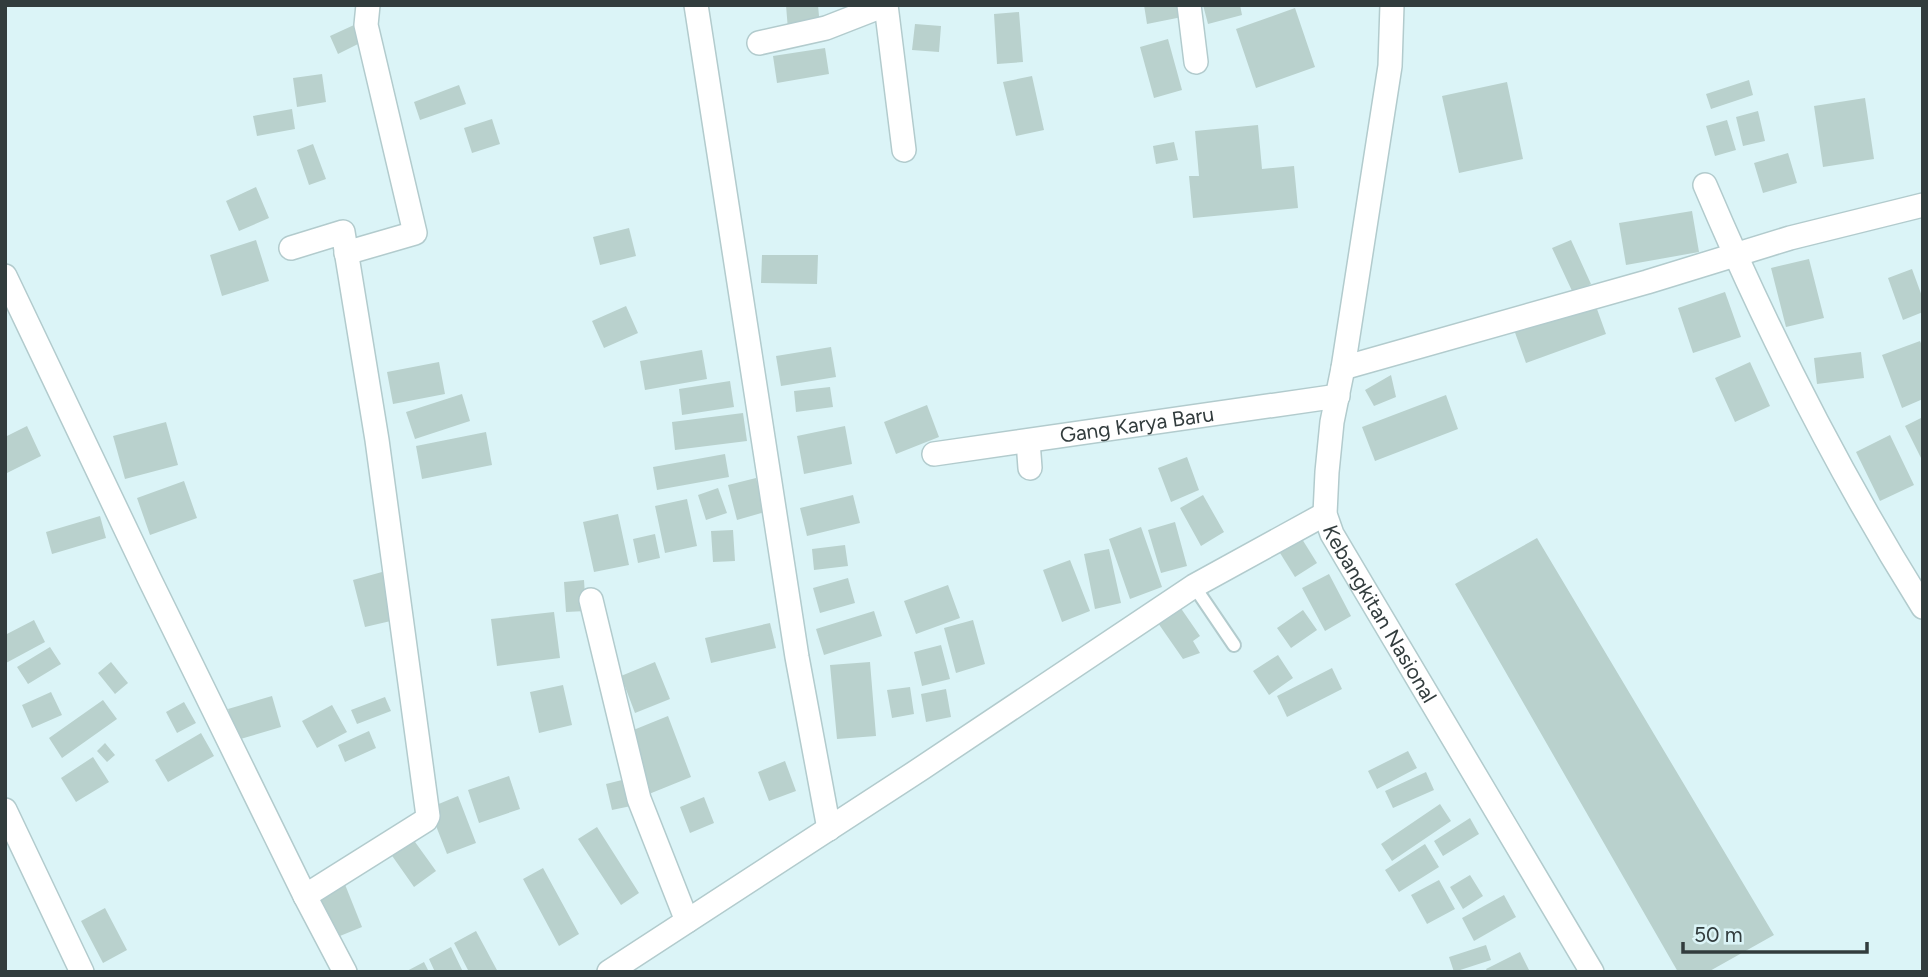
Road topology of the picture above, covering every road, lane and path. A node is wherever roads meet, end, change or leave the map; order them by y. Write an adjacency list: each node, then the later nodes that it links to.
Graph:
1 (368, 5): 12 (street)
2 (696, 5): 26 (street)
3 (886, 5): 6 (street); 8 (street)
4 (1189, 5): 7 (street)
5 (1392, 5): 15 (street, Kebangkitan Nasional)
6 (759, 43)
7 (1195, 62)
8 (904, 150)
9 (1705, 185): 13 (street)
10 (1923, 205): 13 (street)
11 (291, 248): 12 (street)
12 (346, 253): 27 (street)
13 (1735, 255): 15 (street); 23 (street)
14 (5, 276): 27 (street)
15 (1343, 368): 16 (street, Kebangkitan Nasional)
16 (1338, 396): 17 (street, Gang Karya Baru); 20 (street, Kebangkitan Nasional)
17 (1028, 440): 18 (street, Gang Karya Baru); 19 (street)
18 (934, 454)
19 (1030, 468)
20 (1325, 514): 21 (street); 32 (street, Kebangkitan Nasional)
21 (1194, 586): 24 (lane); 26 (street)
22 (591, 600): 28 (street)
23 (1923, 607)
24 (1234, 645)
25 (5, 810): 29 (street)
26 (829, 828): 28 (street)
27 (305, 896): 30 (street)
28 (687, 921): 31 (street)
29 (82, 972)
30 (345, 972)
31 (609, 972)
32 (1592, 972)

